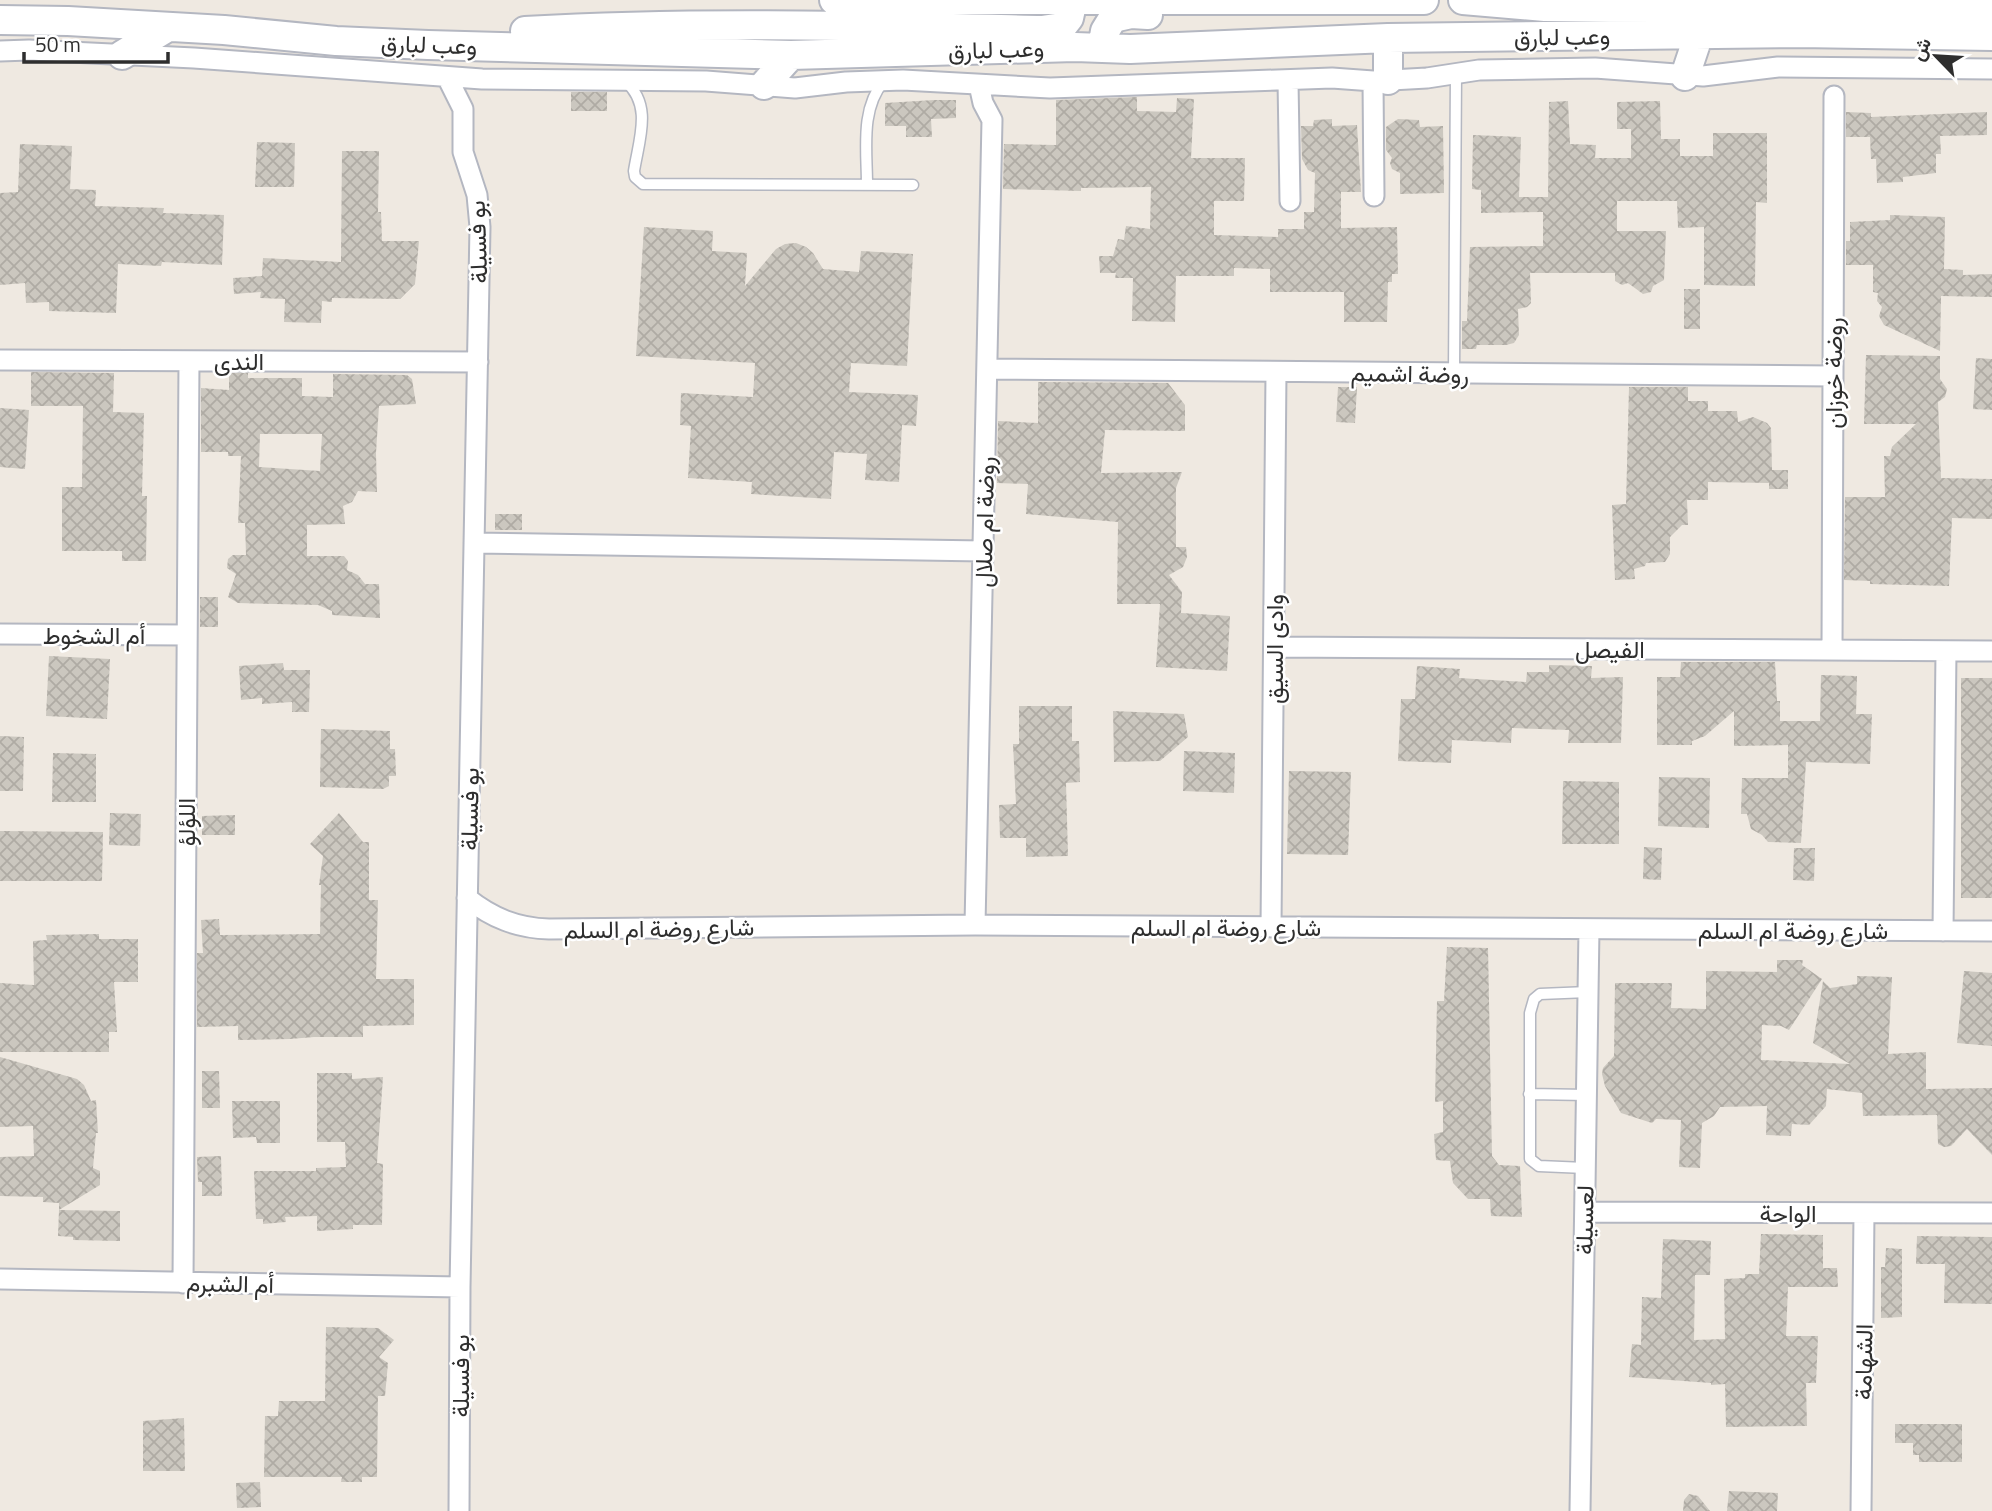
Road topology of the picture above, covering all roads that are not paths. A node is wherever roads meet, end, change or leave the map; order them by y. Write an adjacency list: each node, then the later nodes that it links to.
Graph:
1 (834, 0): 7 (street, وعب لبارق)
2 (1073, 0): 3 (street, وعب لبارق); 8 (street, وعب لبارق); 13 (street)
3 (1216, 0): 4 (street, وعب لبارق)
4 (1339, 0): 5 (street, وعب لبارق); 18 (street)
5 (1424, 0)
6 (1463, 0): 9 (street, وعب لبارق)
7 (967, 1): 8 (street, وعب لبارق)
8 (1036, 1): 13 (street)
9 (1707, 3): 10 (street, وعب لبارق)
10 (1992, 8)
11 (0, 20): 12 (street, وعب لبارق)
12 (168, 27): 17 (street, وعب لبارق); 20 (street)
13 (1055, 29): 17 (street); 18 (street)
14 (1699, 34): 15 (street, وعب لبارق); 16 (street, وعب لبارق); 26 (street)
15 (1992, 36)
16 (1388, 38): 18 (street, وعب لبارق); 32 (street)
17 (428, 45): 21 (street, وعب لبارق)
18 (1092, 48): 21 (street, وعب لبارق)
19 (0, 51): 20 (street)
20 (122, 55): 27 (street)
21 (791, 55): 33 (street)
22 (1817, 67): 23 (street); 26 (street); 36 (street)
23 (1848, 68): 24 (street); 36 (street)
24 (1992, 69)
25 (1456, 73): 26 (street); 32 (street); 48 (lane)
26 (1685, 76)
27 (447, 77): 28 (street); 37 (street, بو فسيلة)
28 (482, 79): 29 (street); 37 (street)
29 (625, 80): 33 (street); 39 (lane)
30 (884, 81): 33 (street); 34 (street); 39 (lane)
31 (1288, 81): 32 (street); 35 (street); 42 (street)
32 (1380, 81): 41 (street)
33 (764, 85)
34 (979, 85): 35 (street); 38 (street)
35 (1009, 87): 38 (street)
36 (1834, 96): 49 (street, روضة خوزان)
37 (463, 109): 45 (street, بو فسيلة)
38 (992, 120): 46 (street, روضة ام صلال)
39 (867, 185): 40 (lane)
40 (913, 186)
41 (1374, 196)
42 (1290, 201)
43 (0, 360): 44 (street, الندى)
44 (189, 360): 45 (street, الندى); 53 (street, اللؤلؤ)
45 (478, 362): 50 (street, بو فسيلة)
46 (987, 369): 47 (street, روضة اشميم); 51 (street, روضة ام صلال)
47 (1276, 372): 48 (street, روضة اشميم); 54 (street, وادى السيق)
48 (1454, 373): 49 (street, روضة اشميم)
49 (1833, 376): 55 (street, روضة خوزان)
50 (474, 543): 51 (street); 58 (street, بو فسيلة)
51 (984, 551): 59 (street, روضة ام صلال)
52 (0, 634): 53 (street, أم الشخوط)
53 (187, 635): 72 (street, اللؤلؤ)
54 (1274, 647): 55 (street, الفيصل); 60 (street, وادى السيق)
55 (1832, 650): 56 (street, الفيصل)
56 (1946, 651): 57 (street, الفيصل); 62 (street)
57 (1992, 651)
58 (467, 898): 59 (street, شارع روضة ام السلم); 73 (street, بو فسيلة)
59 (975, 925): 60 (street, شارع روضة ام السلم)
60 (1271, 927): 61 (street, شارع روضة ام السلم)
61 (1589, 929): 62 (street, شارع روضة ام السلم); 64 (street, لعسيلة)
62 (1943, 931): 63 (street, شارع روضة ام السلم)
63 (1992, 931)
64 (1588, 992): 65 (lane); 66 (street, لعسيلة)
65 (1529, 1094): 66 (lane); 67 (lane)
66 (1587, 1095): 67 (street, لعسيلة)
67 (1585, 1168): 68 (street, لعسيلة)
68 (1584, 1212): 69 (street, الواحة); 75 (street, لعسيلة)
69 (1864, 1213): 70 (street, الواحة); 76 (street, الشهامة)
70 (1992, 1213)
71 (0, 1279): 72 (street, أم الشبرم)
72 (183, 1283): 73 (street, أم الشبرم)
73 (460, 1287): 74 (street, بو فسيلة)
74 (459, 1511)
75 (1580, 1511)
76 (1861, 1511)

